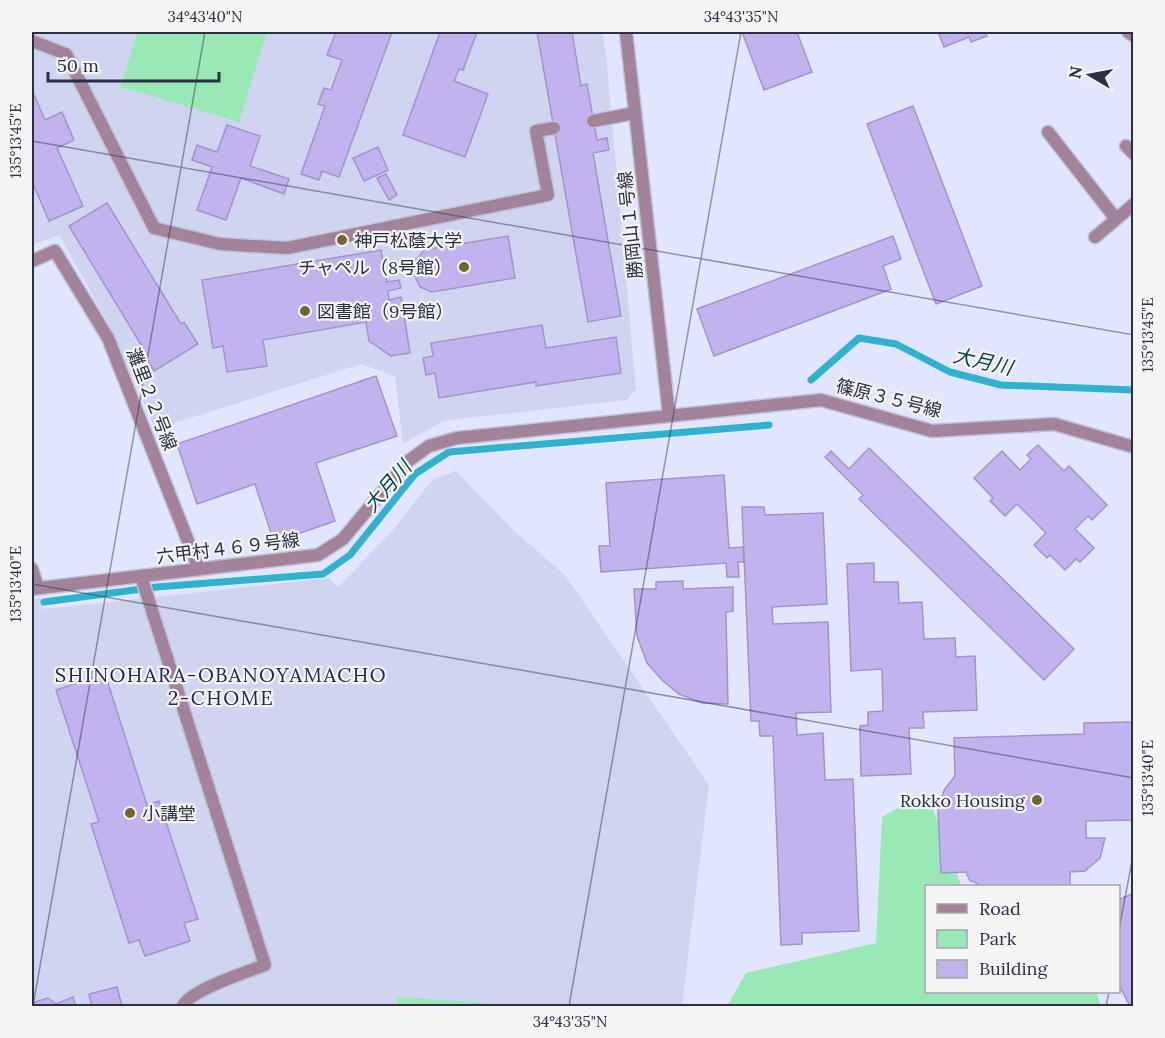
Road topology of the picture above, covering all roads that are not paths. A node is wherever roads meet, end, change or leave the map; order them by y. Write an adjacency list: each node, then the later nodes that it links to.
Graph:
1 (626, 32): 5 (street, 勝岡山１号線)
2 (1128, 32): 3 (street)
3 (1134, 36)
4 (32, 41): 7 (street)
5 (635, 113): 6 (street); 13 (street, 勝岡山１号線)
6 (594, 121)
7 (554, 128)
8 (1048, 132): 10 (street)
9 (1134, 204): 10 (street)
10 (1116, 219): 11 (street)
11 (1095, 237)
12 (32, 261): 16 (street, 灘里２２号線)
13 (669, 415): 14 (street, 篠原３５号線); 16 (street, 六甲村４６９号線)
14 (1134, 447)
15 (32, 569): 18 (street)
16 (199, 569): 17 (street, 六甲村４６９号線)
17 (142, 579): 18 (street, 六甲村４６９号線); 19 (street)
18 (35, 588)
19 (183, 1006)

